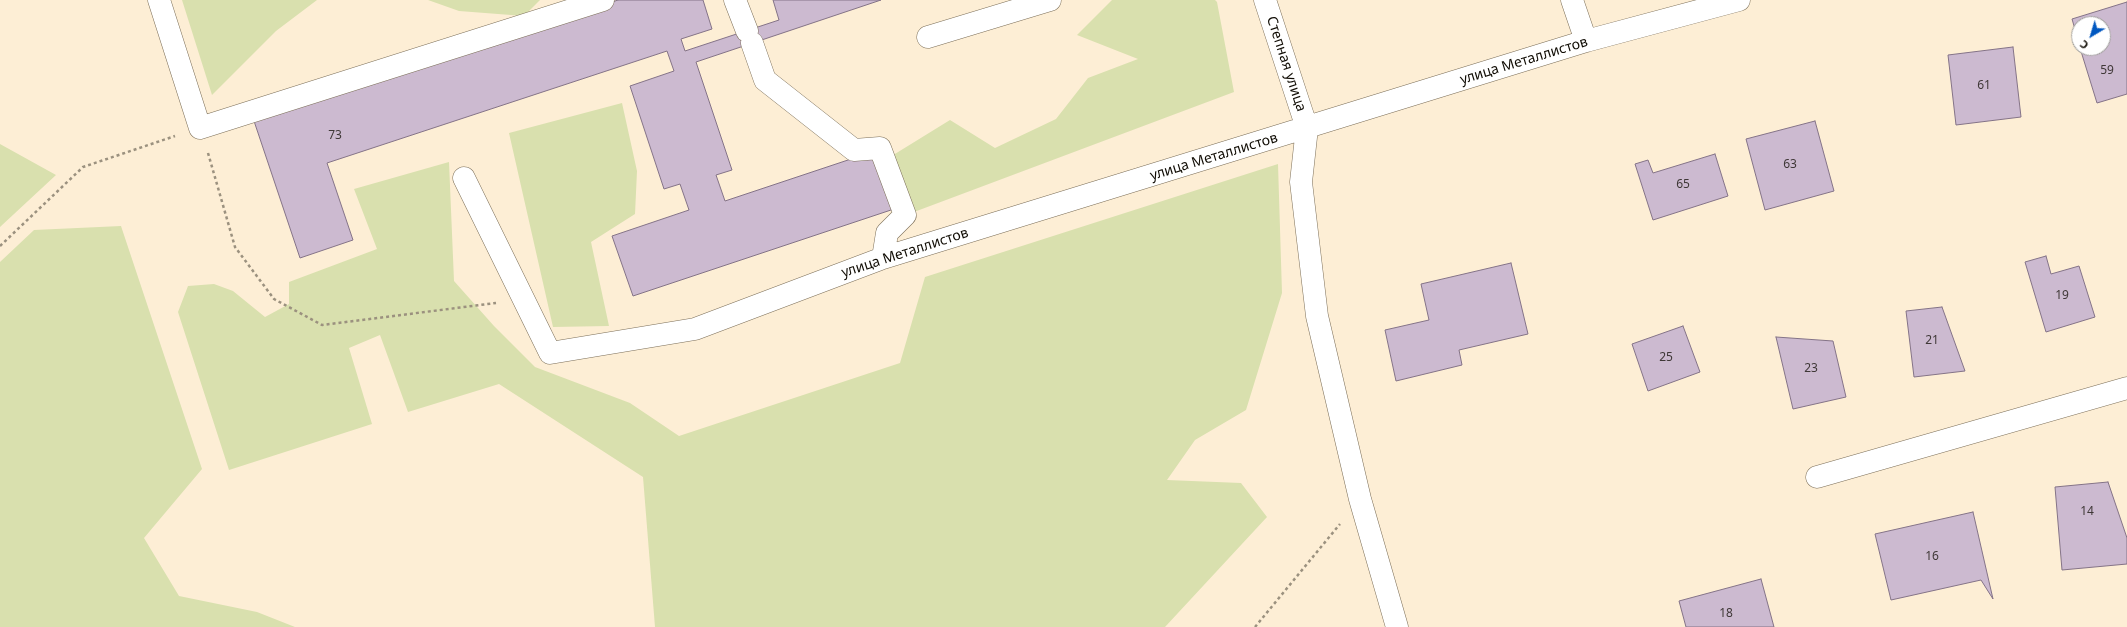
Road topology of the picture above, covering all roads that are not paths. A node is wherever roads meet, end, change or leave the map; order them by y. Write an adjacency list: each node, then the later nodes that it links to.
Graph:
1 (159, 0): 2 (street)
2 (603, 0)
3 (735, 0): 12 (street)
4 (1050, 0): 8 (street)
5 (1265, 0): 10 (street, Степная улица)
6 (1572, 0): 9 (street)
7 (1739, 0): 9 (street, улица Металлистов)
8 (928, 37)
9 (1586, 41): 10 (street, улица Металлистов)
10 (1307, 128): 12 (street, улица Металлистов); 15 (street)
11 (464, 178): 12 (street, улица Металлистов)
12 (883, 258)
13 (2127, 388): 14 (street)
14 (1817, 478)
15 (1397, 627)

